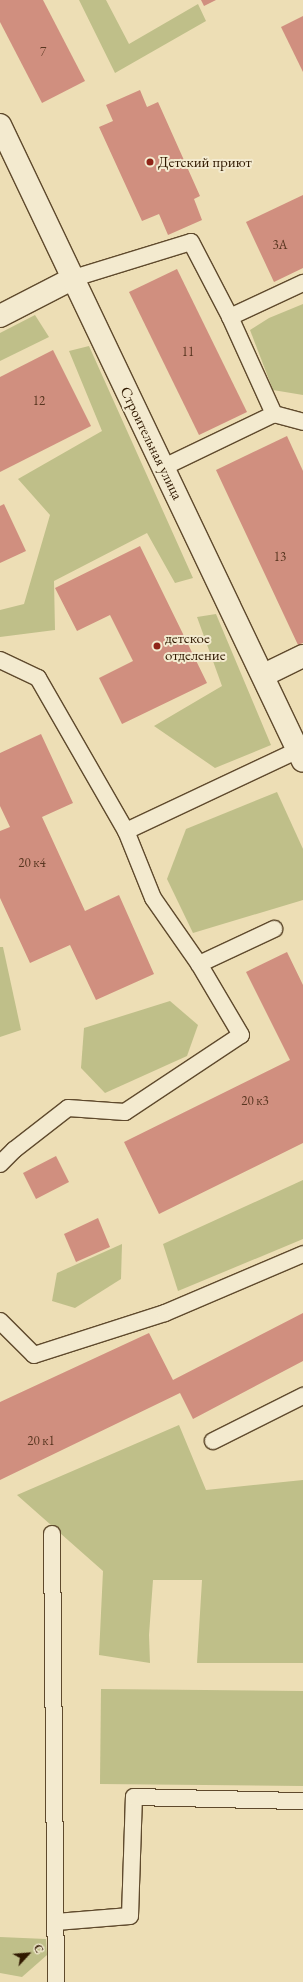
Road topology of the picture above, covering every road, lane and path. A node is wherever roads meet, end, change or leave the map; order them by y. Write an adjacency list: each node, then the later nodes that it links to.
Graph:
1 (0, 126): 2 (street, Строительная улица)
2 (74, 278): 4 (street); 5 (lane); 8 (street, Строительная улица)
3 (303, 283): 5 (lane)
4 (0, 316)
5 (230, 317): 6 (lane)
6 (274, 414): 7 (lane); 8 (lane)
7 (303, 422)
8 (164, 467): 11 (street, Строительная улица)
9 (303, 656): 11 (street)
10 (0, 660): 13 (lane)
11 (264, 675): 12 (street, Строительная улица)
12 (301, 755): 13 (lane)
13 (126, 831): 15 (lane)
14 (274, 929): 15 (lane)
15 (198, 964): 16 (lane)
16 (0, 1164)
17 (303, 1254): 18 (lane)
18 (0, 1321)
19 (303, 1396): 20 (lane)
20 (213, 1441)
21 (52, 1534): 23 (lane)
22 (303, 1801): 23 (lane)
23 (56, 1922): 24 (lane)
24 (56, 1982)

